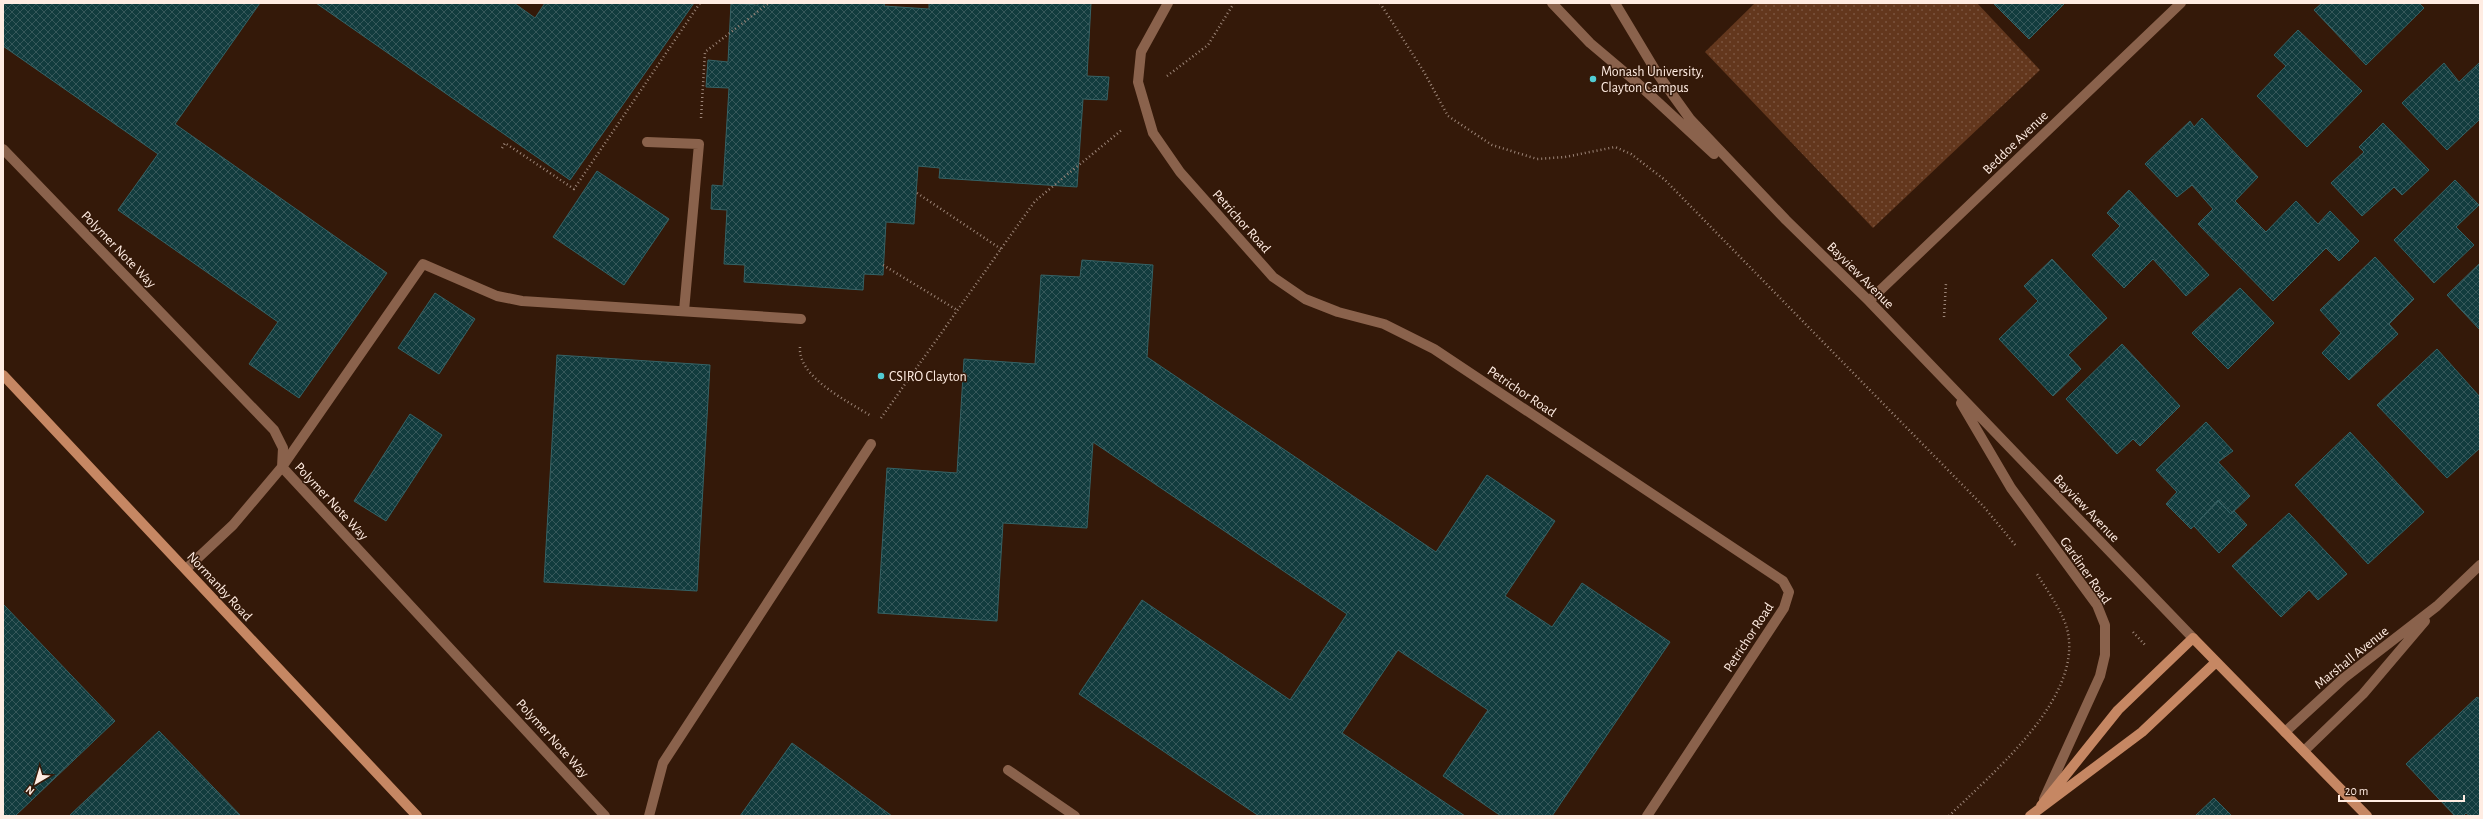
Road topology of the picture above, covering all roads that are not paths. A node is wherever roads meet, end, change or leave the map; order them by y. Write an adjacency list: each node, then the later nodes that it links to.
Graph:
1 (1168, 3): 28 (street, Petrichor Road)
2 (1552, 3): 7 (street, Bayview Avenue)
3 (1615, 3): 7 (street, Bayview Avenue)
4 (2181, 3): 8 (street, Beddoe Avenue)
5 (647, 142): 9 (street)
6 (3, 149): 14 (street, Polymer Note Way)
7 (1786, 220): 8 (street, Bayview Avenue)
8 (1869, 301): 12 (street, Bayview Avenue)
9 (684, 311): 10 (street); 14 (street)
10 (801, 319)
11 (3, 375): 16 (street, Normanby Road)
12 (1952, 388): 18 (street, Bayview Avenue); 23 (street, Gardiner Road)
13 (871, 444): 26 (street)
14 (282, 466): 16 (street); 25 (street, Polymer Note Way)
15 (2480, 565): 17 (street, Marshall Avenue)
16 (186, 569): 24 (street, Normanby Road)
17 (2437, 606): 20 (street, Marshall Avenue); 21 (street, Marshall Avenue)
18 (2193, 638): 19 (street, Bayview Avenue); 23 (street, Gardiner Road)
19 (2216, 662): 20 (street, Bayview Avenue); 23 (street, Gardiner Road)
20 (2285, 732): 21 (street, Bayview Avenue)
21 (2304, 751): 30 (street, Bayview Avenue)
22 (1008, 770): 27 (street)
23 (2041, 806): 29 (street, Gardiner Road)
24 (417, 816)
25 (605, 816)
26 (649, 816)
27 (1075, 816)
28 (1647, 816)
29 (2030, 816)
30 (2366, 816)

